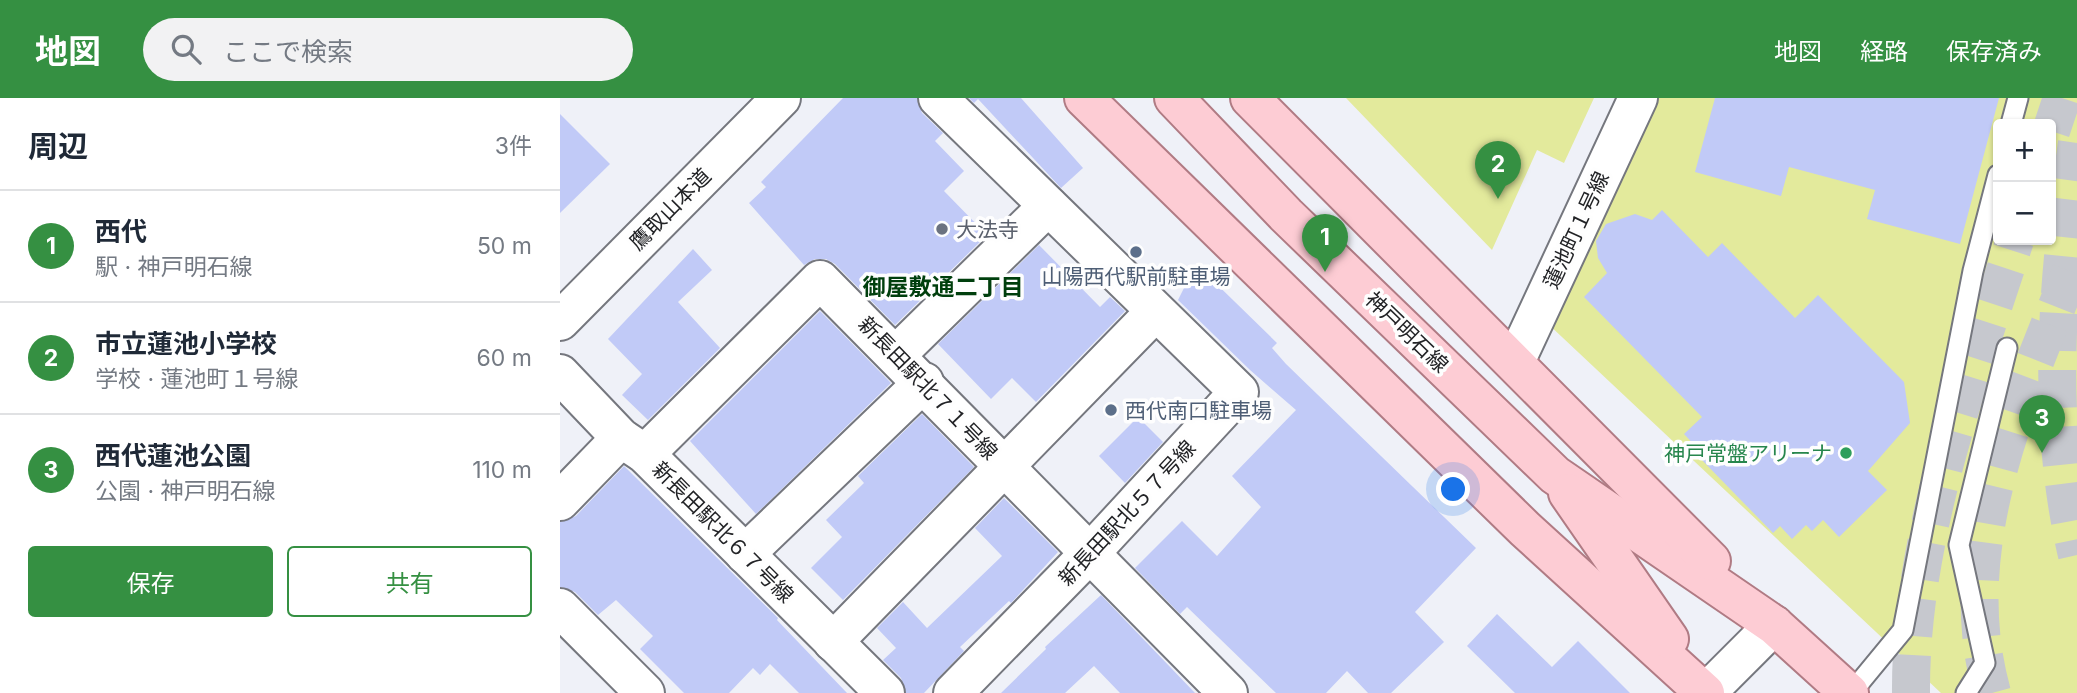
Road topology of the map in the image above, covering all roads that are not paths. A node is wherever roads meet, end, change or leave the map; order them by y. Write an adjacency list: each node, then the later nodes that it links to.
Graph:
1 (938, 98): 10 (street, 新長田駅北５７号線)
2 (1084, 98): 31 (main road)
3 (1174, 98): 20 (main road, 神戸明石線)
4 (1250, 98): 15 (main road)
5 (1638, 98): 15 (street, 蓮池町１号線)
6 (2018, 98): 8 (lane)
7 (764, 104): 12 (street, 鷹取山本道)
8 (2012, 119)
9 (1996, 182): 32 (lane)
10 (1048, 206): 11 (street, 新長田駅北５７号線); 14 (street)
11 (1155, 312): 19 (street); 22 (street, 新長田駅北５７号線)
12 (560, 321)
13 (2007, 348): 33 (lane)
14 (897, 354): 17 (street, 新長田駅北７１号線); 18 (street, 新長田駅北７１号線)
15 (1515, 362): 25 (main road)
16 (560, 374): 18 (street, 新長田駅北６７号線)
17 (924, 382): 19 (street, 新長田駅北７１号線); 23 (street)
18 (633, 446): 21 (street); 23 (street, 新長田駅北６７号線)
19 (1006, 467): 22 (street, 新長田駅北７１号線); 26 (street)
20 (1555, 474): 25 (main road, 神戸明石線); 31 (main road, 神戸明石線)
21 (560, 501)
22 (1091, 552): 29 (street, 新長田駅北５７号線); 30 (street, 新長田駅北７１号線)
23 (746, 554): 26 (street, 新長田駅北６７号線)
24 (560, 608): 27 (street)
25 (1774, 625): 31 (street); 32 (main road, 神戸明石線)
26 (833, 642): 28 (street, 新長田駅北６７号線)
27 (645, 693)
28 (884, 693)
29 (953, 693)
30 (1228, 693)
31 (1706, 693)
32 (1850, 693)
33 (1966, 693)

